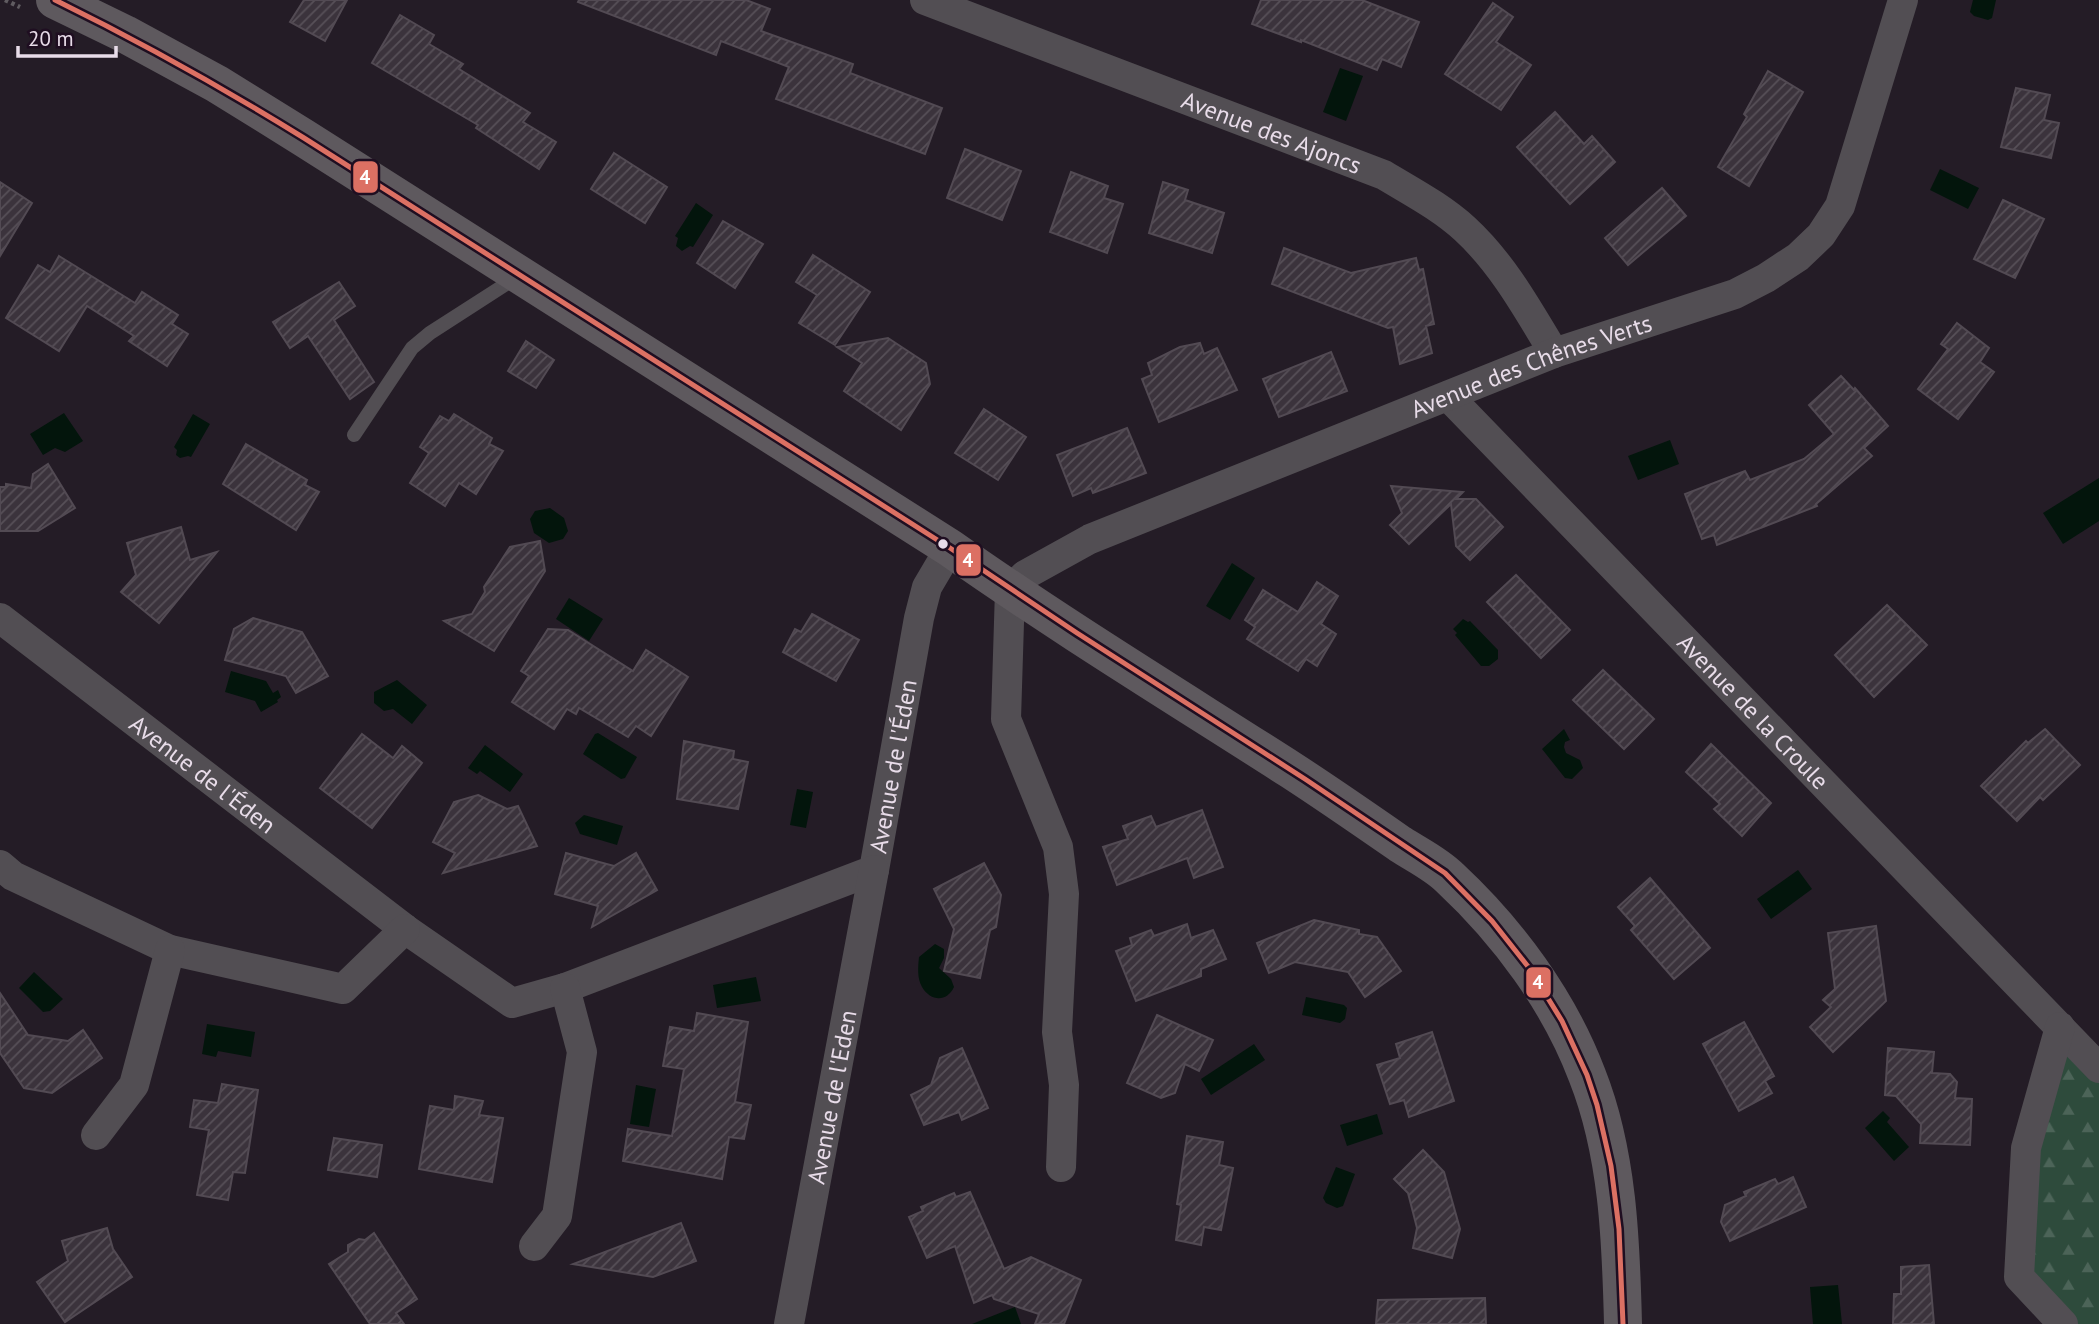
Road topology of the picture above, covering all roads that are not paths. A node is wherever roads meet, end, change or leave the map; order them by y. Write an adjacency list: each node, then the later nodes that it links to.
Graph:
1 (55, 0): 4 (main road)
2 (925, 0): 5 (street, Avenue des Ajoncs)
3 (1903, 0): 5 (street, Avenue des Chênes Verts)
4 (521, 275): 7 (lane); 8 (main road)
5 (1554, 354): 6 (street, Avenue des Chênes Verts)
6 (1448, 397): 9 (street, Avenue des Chênes Verts); 16 (street, Avenue de la Croule)
7 (354, 435)
8 (950, 548): 9 (main road); 12 (street, Avenue de l'Éden)
9 (1010, 590): 19 (street); 22 (main road)
10 (0, 618): 13 (street, Avenue de l'Éden)
11 (0, 865): 14 (street)
12 (874, 870): 15 (street, Avenue de l'Éden); 21 (street, Avenue de l'Eden)
13 (405, 929): 14 (street); 15 (street, Avenue de l'Éden)
14 (170, 950): 18 (street)
15 (565, 988): 20 (street)
16 (2060, 1027): 17 (street, Avenue de la Croule); 23 (street)
17 (2099, 1068)
18 (96, 1135)
19 (1061, 1167)
20 (534, 1246)
21 (789, 1324)
22 (1623, 1324)
23 (2063, 1324)

